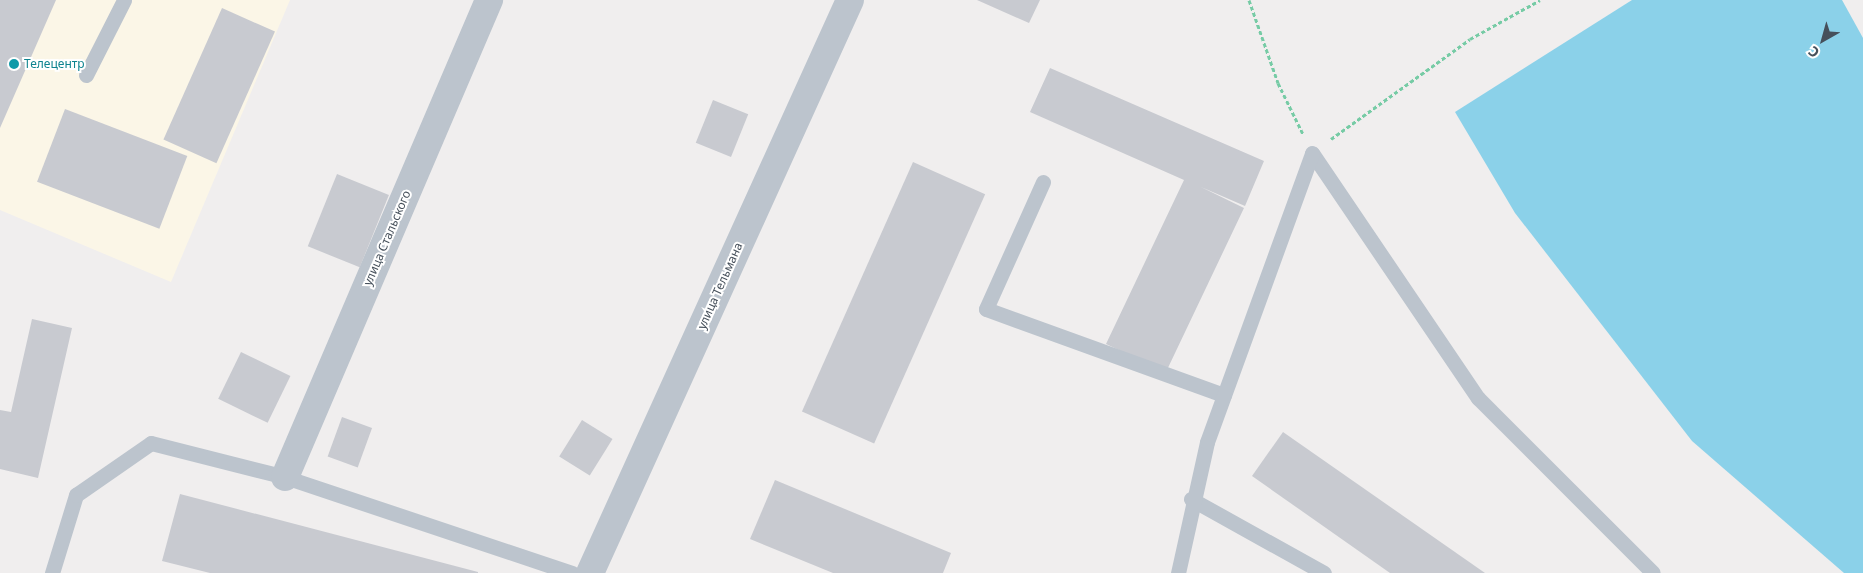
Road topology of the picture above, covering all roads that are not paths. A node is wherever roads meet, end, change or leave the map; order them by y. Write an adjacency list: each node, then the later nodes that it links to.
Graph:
1 (124, 0): 4 (lane)
2 (489, 0): 7 (street, улица Стальского)
3 (850, 0): 11 (street, улица Тельмана)
4 (86, 75)
5 (1043, 182): 6 (lane)
6 (1224, 395): 8 (lane); 14 (lane)
7 (285, 477): 9 (lane); 10 (lane)
8 (1191, 499): 12 (lane); 13 (lane)
9 (52, 573)
10 (572, 573)
11 (590, 573)
12 (1178, 573)
13 (1324, 573)
14 (1654, 573)

